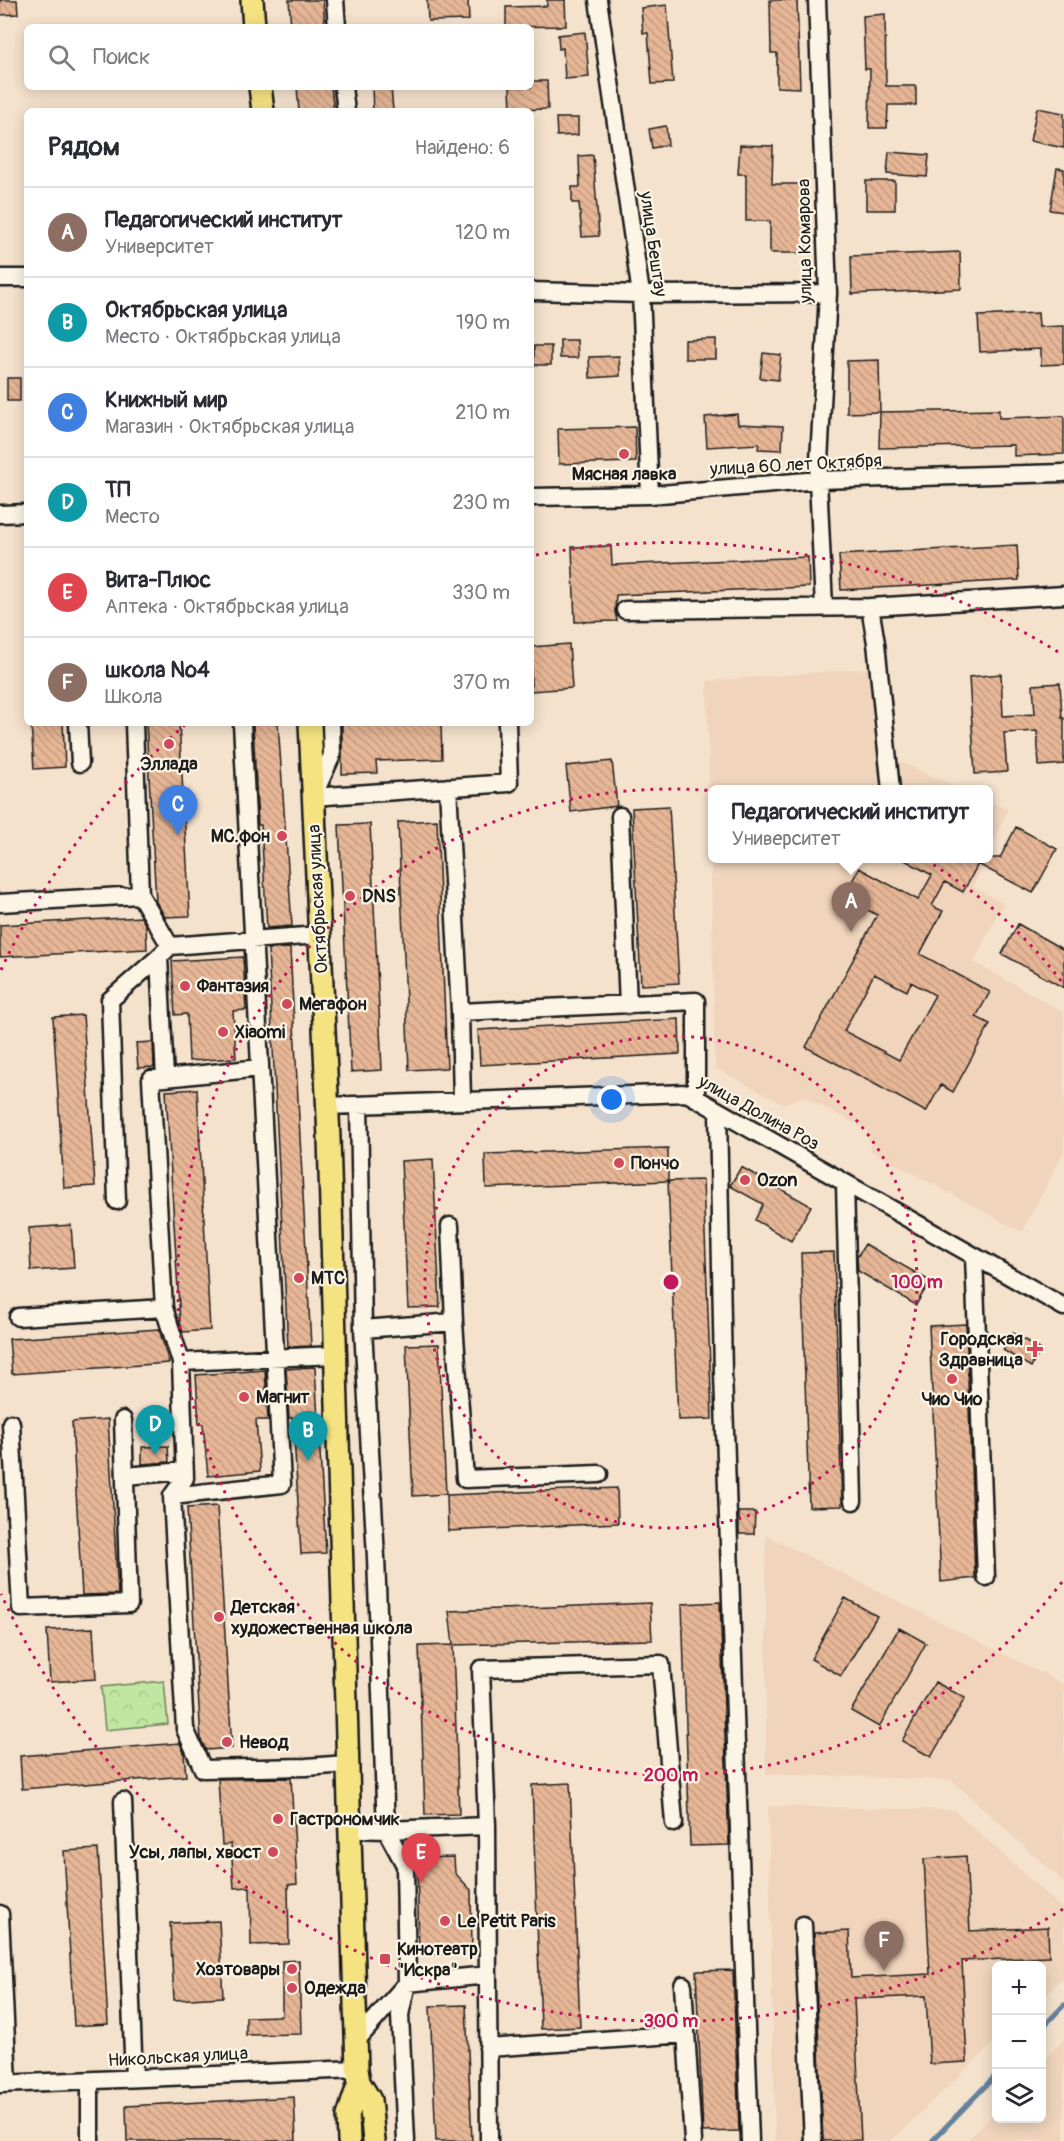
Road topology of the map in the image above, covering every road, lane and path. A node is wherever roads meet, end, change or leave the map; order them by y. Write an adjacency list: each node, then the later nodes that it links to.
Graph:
1 (252, 0): 5 (main road)
2 (335, 0): 6 (street)
3 (598, 0): 15 (street, улица Бештау)
4 (817, 0): 14 (street, улица Комарова)
5 (254, 24)
6 (337, 24)
7 (260, 90): 9 (main road)
8 (343, 90): 10 (street)
9 (262, 108)
10 (346, 108)
11 (0, 278): 12 (street)
12 (24, 279)
13 (534, 291): 15 (street)
14 (828, 293): 15 (street); 17 (street, улица Комарова)
15 (641, 294): 18 (street, улица Бештау)
16 (1064, 473): 17 (street, улица 60 лет Октября)
17 (818, 480): 18 (street, улица 60 лет Октября); 23 (street, улица Комарова)
18 (650, 495): 19 (street, улица 60 лет Октября)
19 (534, 496)
20 (24, 513): 21 (street)
21 (0, 514)
22 (1064, 595): 24 (street)
23 (824, 607): 24 (street); 25 (street)
24 (870, 607): 33 (street)
25 (625, 610)
26 (78, 726): 32 (street)
27 (134, 726): 37 (street)
28 (242, 726): 40 (street)
29 (310, 726): 35 (main road, Октябрьская улица)
30 (331, 726): 35 (street)
31 (507, 726): 34 (street)
32 (80, 763)
33 (891, 785)
34 (448, 788): 35 (street); 43 (street)
35 (313, 797): 39 (main road, Октябрьская улица)
36 (620, 816): 42 (street)
37 (140, 895): 38 (street); 41 (street)
38 (0, 903)
39 (319, 935): 40 (street); 49 (main road, Октябрьская улица)
40 (254, 940): 41 (street); 44 (street)
41 (164, 952): 45 (street); 52 (street)
42 (628, 1005): 43 (street); 46 (street)
43 (460, 1012): 47 (street)
44 (260, 1068): 45 (street); 61 (street)
45 (165, 1078): 56 (street)
46 (696, 1098): 47 (street, улица Долина Роз); 50 (street, улица Долина Роз)
47 (462, 1101): 48 (street, улица Долина Роз)
48 (360, 1105): 49 (street, улица Долина Роз); 59 (street)
49 (327, 1106): 60 (main road, Октябрьская улица)
50 (718, 1111): 51 (street, улица Долина Роз); 95 (street)
51 (845, 1183): 54 (street, улица Долина Роз); 69 (street)
52 (117, 1201)
53 (450, 1226): 58 (street)
54 (974, 1256): 55 (street, улица Долина Роз); 70 (street)
55 (1062, 1302)
56 (164, 1308): 57 (street); 62 (street)
57 (18, 1317)
58 (454, 1322): 59 (street); 66 (street)
59 (363, 1329): 76 (street)
60 (335, 1355): 61 (street); 71 (main road, Октябрьская улица)
61 (276, 1358): 62 (street); 68 (street)
62 (181, 1362): 65 (street)
63 (123, 1420): 67 (street)
64 (11, 1423): 67 (street)
65 (185, 1471): 67 (street); 68 (street)
66 (600, 1474)
67 (125, 1476)
68 (172, 1496): 71 (street)
69 (853, 1501)
70 (986, 1577)
71 (347, 1764): 75 (main road, Октябрьская улица)
72 (123, 1801): 86 (street)
73 (674, 1823): 74 (street)
74 (487, 1826): 76 (street); 79 (street)
75 (350, 1829): 76 (street); 83 (main road, Октябрьская улица)
76 (386, 1830): 80 (street)
77 (0, 1914): 88 (street)
78 (803, 1925): 96 (street)
79 (488, 1975): 80 (street); 84 (street)
80 (407, 1983): 83 (street); 92 (street)
81 (683, 1985): 82 (street)
82 (686, 2034): 84 (street); 94 (street)
83 (356, 2041): 85 (main road, Октябрьская улица)
84 (488, 2048): 93 (street)
85 (358, 2076): 86 (street, Никольская улица); 90 (main road, Октябрьская улица); 91 (main road, Октябрьская улица)
86 (134, 2078): 87 (street, Никольская улица)
87 (90, 2081): 88 (street, Никольская улица); 89 (street)
88 (4, 2084)
89 (90, 2141)
90 (349, 2141)
91 (374, 2141)
92 (406, 2141)
93 (489, 2141)
94 (693, 2141)
95 (750, 2141)
96 (813, 2141)

